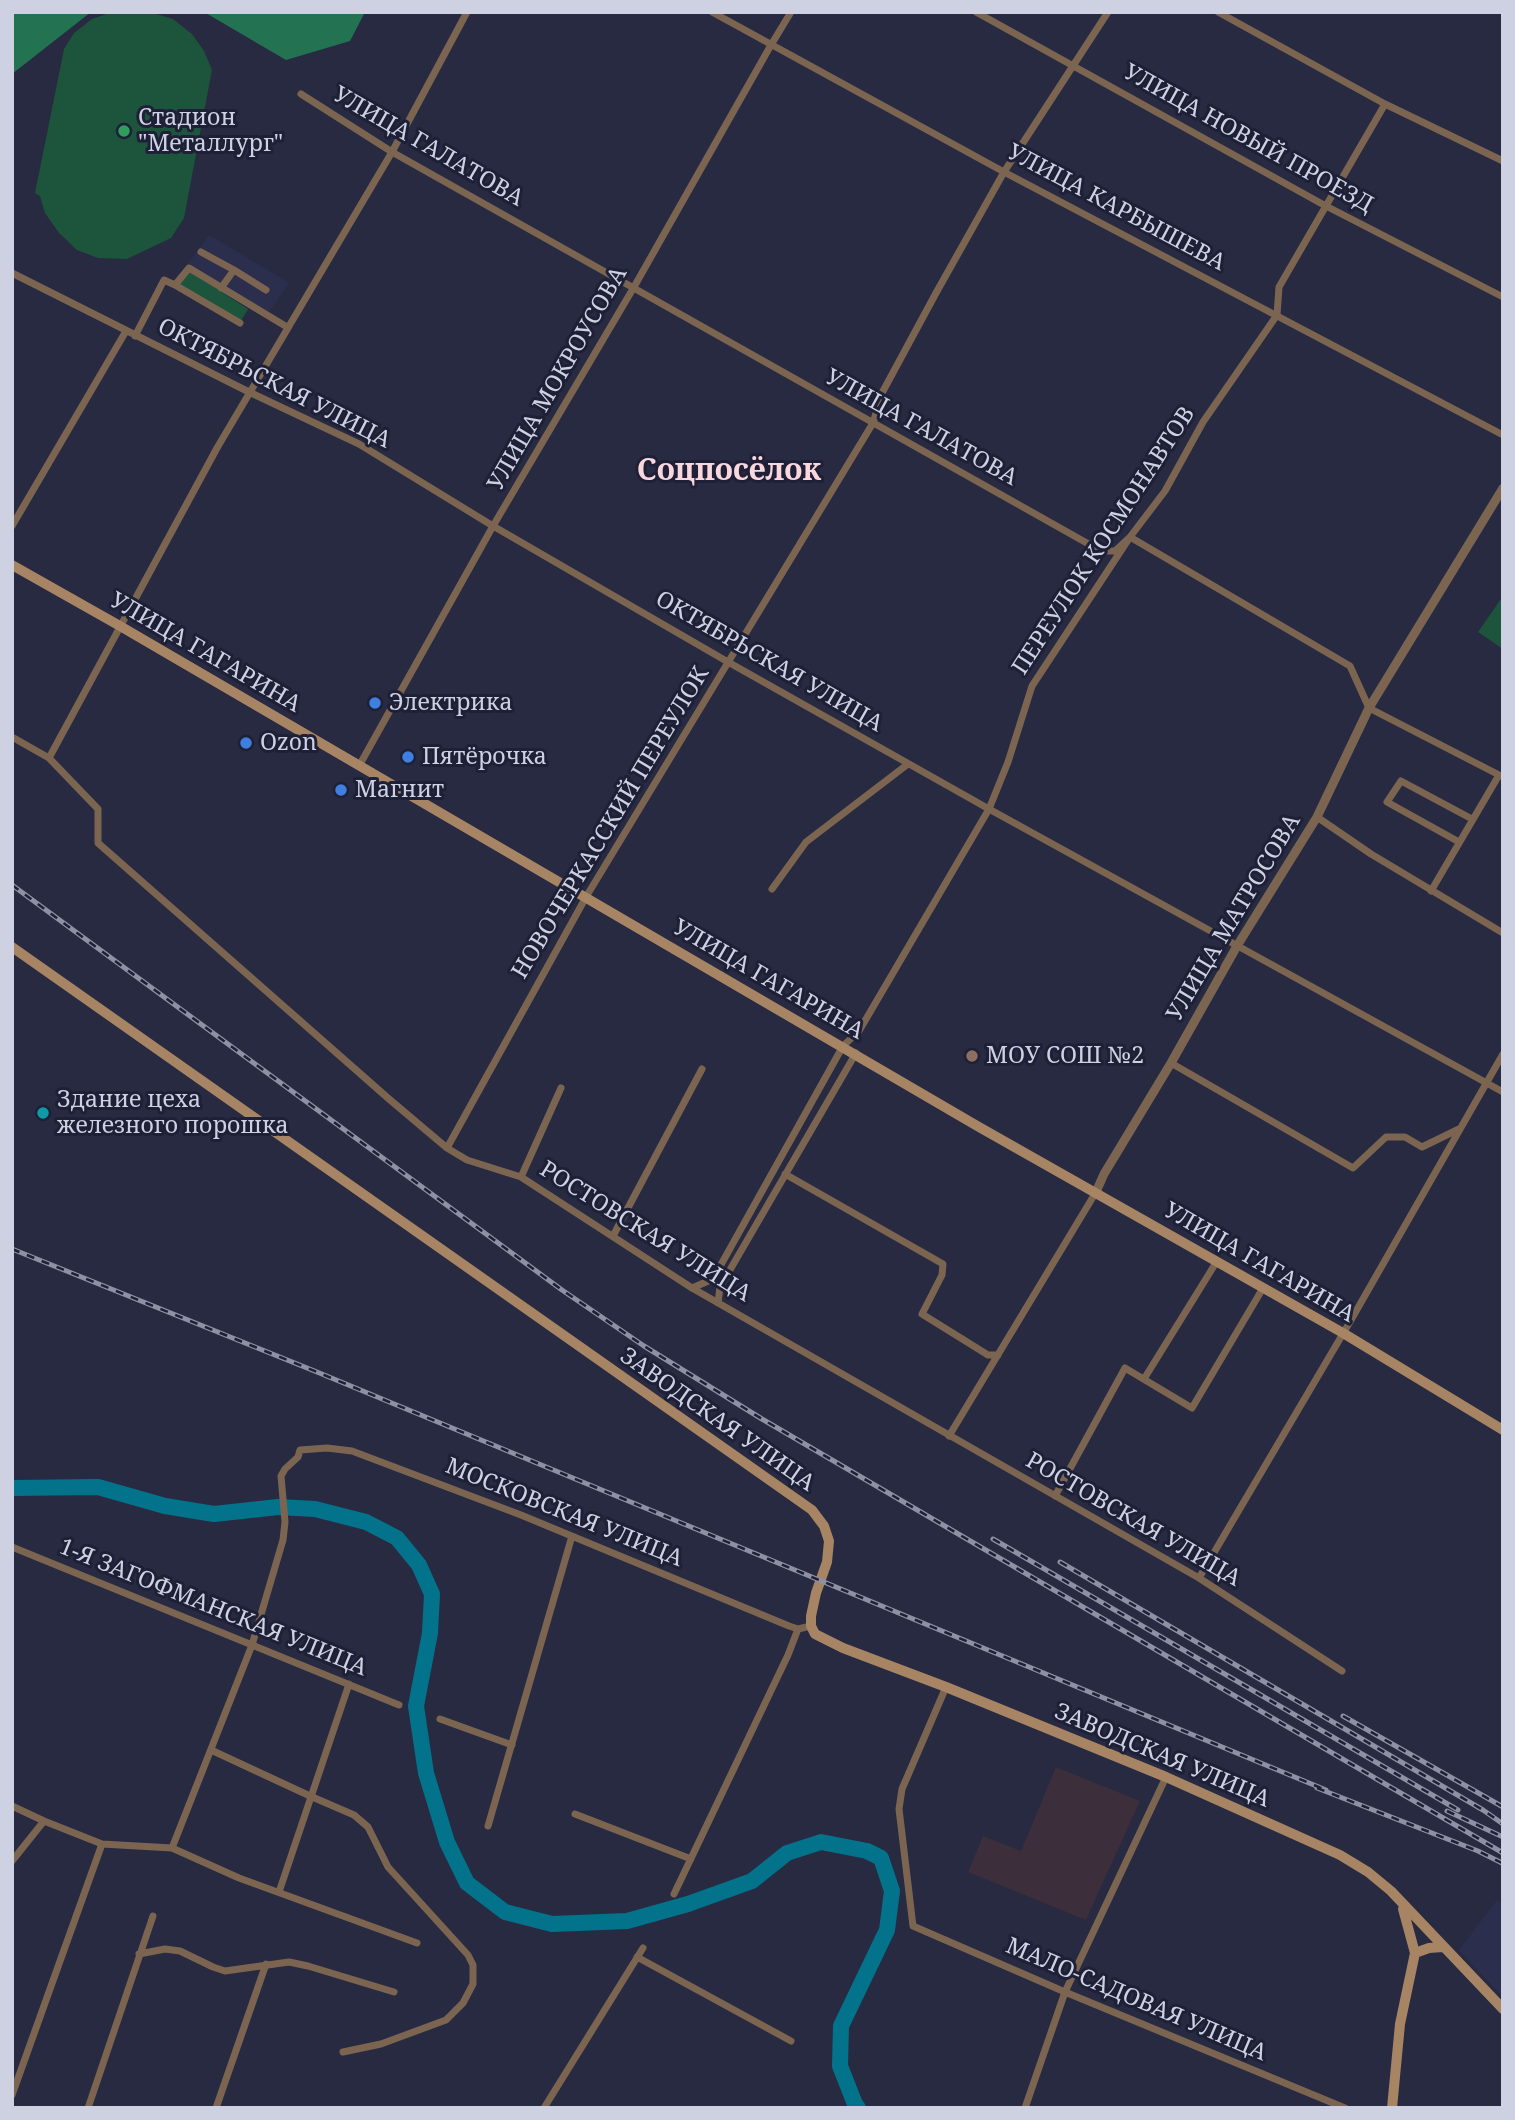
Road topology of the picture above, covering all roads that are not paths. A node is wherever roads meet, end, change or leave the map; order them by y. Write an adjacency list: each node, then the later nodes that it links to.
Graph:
1 (467, 12): 11 (street)
2 (712, 12): 7 (street, УЛИЦА КАРБЫШЕВА)
3 (791, 12): 7 (street, УЛИЦА МОКРОУСОВА)
4 (976, 12): 8 (street, УЛИЦА НОВЫЙ ПРОЕЗД)
5 (1108, 12): 8 (street, НОВОЧЕРКАССКИЙ ПЕРЕУЛОК)
6 (1218, 12): 10 (street)
7 (771, 45): 13 (street, УЛИЦА КАРБЫШЕВА); 19 (street, УЛИЦА МОКРОУСОВА)
8 (1074, 65): 13 (street, НОВОЧЕРКАССКИЙ ПЕРЕУЛОК); 14 (street, УЛИЦА НОВЫЙ ПРОЕЗД)
9 (301, 94): 11 (street, УЛИЦА ГАЛАТОВА)
10 (1385, 104): 12 (street); 14 (street, ПЕРЕУЛОК КОСМОНАВТОВ)
11 (392, 152): 19 (street, УЛИЦА ГАЛАТОВА); 25 (street)
12 (1503, 161)
13 (1004, 172): 23 (street, УЛИЦА КАРБЫШЕВА); 29 (street, НОВОЧЕРКАССКИЙ ПЕРЕУЛОК)
14 (1324, 205): 22 (street, УЛИЦА НОВЫЙ ПРОЕЗД); 23 (street, ПЕРЕУЛОК КОСМОНАВТОВ)
15 (201, 252): 16 (street)
16 (234, 270): 20 (street); 21 (street)
17 (12, 273): 26 (street, ОКТЯБРЬСКАЯ УЛИЦА)
18 (175, 285): 20 (street); 24 (street); 27 (street)
19 (634, 287): 29 (street, УЛИЦА ГАЛАТОВА); 33 (street, УЛИЦА МОКРОУСОВА)
20 (222, 288): 25 (street)
21 (266, 290)
22 (1503, 297)
23 (1277, 315): 30 (street, УЛИЦА КАРБЫШЕВА); 34 (street, ПЕРЕУЛОК КОСМОНАВТОВ)
24 (240, 323)
25 (287, 327): 28 (street)
26 (126, 331): 27 (street, ОКТЯБРЬСКАЯ УЛИЦА); 32 (street)
27 (135, 336): 28 (street, ОКТЯБРЬСКАЯ УЛИЦА)
28 (249, 392): 33 (street, ОКТЯБРЬСКАЯ УЛИЦА); 36 (street)
29 (873, 423): 34 (street, УЛИЦА ГАЛАТОВА); 37 (street, НОВОЧЕРКАССКИЙ ПЕРЕУЛОК)
30 (1503, 435)
31 (1503, 488): 38 (street, УЛИЦА МАТРОСОВА)
32 (12, 526)
33 (493, 526): 37 (street, ОКТЯБРЬСКАЯ УЛИЦА); 42 (street, УЛИЦА МОКРОУСОВА)
34 (1130, 537): 38 (street); 44 (street, ПЕРЕУЛОК КОСМОНАВТОВ)
35 (12, 565): 36 (main road, УЛИЦА ГАГАРИНА)
36 (120, 626): 40 (street); 42 (main road, УЛИЦА ГАГАРИНА)
37 (728, 662): 41 (street, ОКТЯБРЬСКАЯ УЛИЦА); 50 (street, НОВОЧЕРКАССКИЙ ПЕРЕУЛОК)
38 (1369, 708): 43 (street); 45 (street, УЛИЦА МАТРОСОВА)
39 (12, 737): 40 (street, РОСТОВСКАЯ УЛИЦА)
40 (49, 758): 63 (street, РОСТОВСКАЯ УЛИЦА)
41 (908, 764): 44 (street, ОКТЯБРЬСКАЯ УЛИЦА); 48 (street)
42 (359, 766): 50 (main road, УЛИЦА ГАГАРИНА)
43 (1501, 776): 46 (street)
44 (989, 809): 52 (street, ОКТЯБРЬСКАЯ УЛИЦА); 54 (street, ПЕРЕУЛОК КОСМОНАВТОВ)
45 (1317, 817): 49 (street); 52 (street, УЛИЦА МАТРОСОВА)
46 (1472, 819): 47 (street); 47 (street)
47 (1459, 842): 49 (street)
48 (772, 889)
49 (1431, 891): 51 (street)
50 (586, 897): 54 (main road, УЛИЦА ГАГАРИНА); 63 (street, НОВОЧЕРКАССКИЙ ПЕРЕУЛОК)
51 (1503, 933)
52 (1237, 946): 57 (street, УЛИЦА МАТРОСОВА); 59 (street, ОКТЯБРЬСКАЯ УЛИЦА)
53 (12, 947): 81 (main road, ЗАВОДСКАЯ УЛИЦА)
54 (843, 1046): 55 (main road, УЛИЦА ГАГАРИНА); 69 (street, ПЕРЕУЛОК КОСМОНАВТОВ)
55 (856, 1053): 64 (street); 66 (main road, УЛИЦА ГАГАРИНА)
56 (1503, 1054): 59 (street)
57 (1171, 1063): 62 (street); 66 (street, УЛИЦА МАТРОСОВА)
58 (702, 1069): 67 (street)
59 (1486, 1083): 61 (street, ОКТЯБРЬСКАЯ УЛИЦА); 62 (street)
60 (561, 1088): 65 (street)
61 (1503, 1092)
62 (1460, 1128): 72 (street)
63 (447, 1148): 65 (street, РОСТОВСКАЯ УЛИЦА)
64 (785, 1174): 71 (street); 73 (street)
65 (521, 1177): 67 (street, РОСТОВСКАЯ УЛИЦА)
66 (1096, 1192): 68 (main road, УЛИЦА ГАГАРИНА); 73 (street, УЛИЦА МАТРОСОВА)
67 (613, 1236): 69 (street, РОСТОВСКАЯ УЛИЦА)
68 (1217, 1261): 70 (main road, УЛИЦА ГАГАРИНА); 74 (street)
69 (692, 1288): 71 (street, РОСТОВСКАЯ УЛИЦА)
70 (1263, 1288): 72 (main road, УЛИЦА ГАГАРИНА); 74 (street)
71 (718, 1303): 76 (street, РОСТОВСКАЯ УЛИЦА)
72 (1343, 1333): 75 (main road, УЛИЦА ГАГАРИНА); 80 (street)
73 (998, 1354): 76 (street, УЛИЦА МАТРОСОВА)
74 (1144, 1379): 77 (street)
75 (1503, 1430)
76 (949, 1436): 77 (street, РОСТОВСКАЯ УЛИЦА)
77 (1055, 1496): 80 (street, РОСТОВСКАЯ УЛИЦА)
78 (572, 1536): 82 (street, МОСКОВСКАЯ УЛИЦА); 83 (street, МОСКОВСКАЯ УЛИЦА); 89 (street)
79 (12, 1547): 83 (street, 1-Я ЗАГОФМАНСКАЯ УЛИЦА)
80 (1199, 1578): 84 (street, РОСТОВСКАЯ УЛИЦА)
81 (811, 1626): 82 (street); 86 (main road, ЗАВОДСКАЯ УЛИЦА)
82 (798, 1629): 99 (street)
83 (253, 1645): 85 (street, 1-Я ЗАГОФМАНСКАЯ УЛИЦА); 90 (street)
84 (1342, 1671)
85 (349, 1684): 87 (street, 1-Я ЗАГОФМАНСКАЯ УЛИЦА); 92 (street)
86 (946, 1687): 91 (main road, ЗАВОДСКАЯ УЛИЦА); 113 (street, МАЛО-САДОВАЯ УЛИЦА)
87 (399, 1705)
88 (440, 1718): 89 (street)
89 (512, 1745): 96 (street)
90 (211, 1750): 92 (street); 98 (street)
91 (1166, 1777): 103 (main road, ЗАВОДСКАЯ УЛИЦА); 113 (street)
92 (310, 1796): 101 (street); 116 (street)
93 (12, 1806): 95 (street)
94 (575, 1814): 99 (street)
95 (44, 1821): 97 (street); 100 (street)
96 (488, 1826)
97 (102, 1844): 98 (street); 117 (street)
98 (172, 1848): 101 (street)
99 (691, 1859): 102 (street)
100 (12, 1861)
101 (279, 1892): 105 (street)
102 (674, 1894)
103 (1401, 1903): 106 (main road, ЗАВОДСКАЯ УЛИЦА); 108 (main road)
104 (153, 1916): 109 (street)
105 (417, 1943)
106 (1443, 1947): 108 (main road); 114 (main road, ЗАВОДСКАЯ УЛИЦА)
107 (643, 1948): 110 (street)
108 (1415, 1953): 123 (main road)
109 (139, 1954): 111 (street); 118 (street)
110 (637, 1957): 115 (street); 120 (street)
111 (267, 1964): 112 (street); 119 (street)
112 (394, 1992)
113 (1065, 1992): 121 (street); 122 (street, МАЛО-САДОВАЯ УЛИЦА)
114 (1503, 2009)
115 (791, 2041)
116 (342, 2052)
117 (12, 2095)
118 (88, 2108)
119 (216, 2108)
120 (544, 2108)
121 (1025, 2108)
122 (1345, 2108)
123 (1392, 2108)

